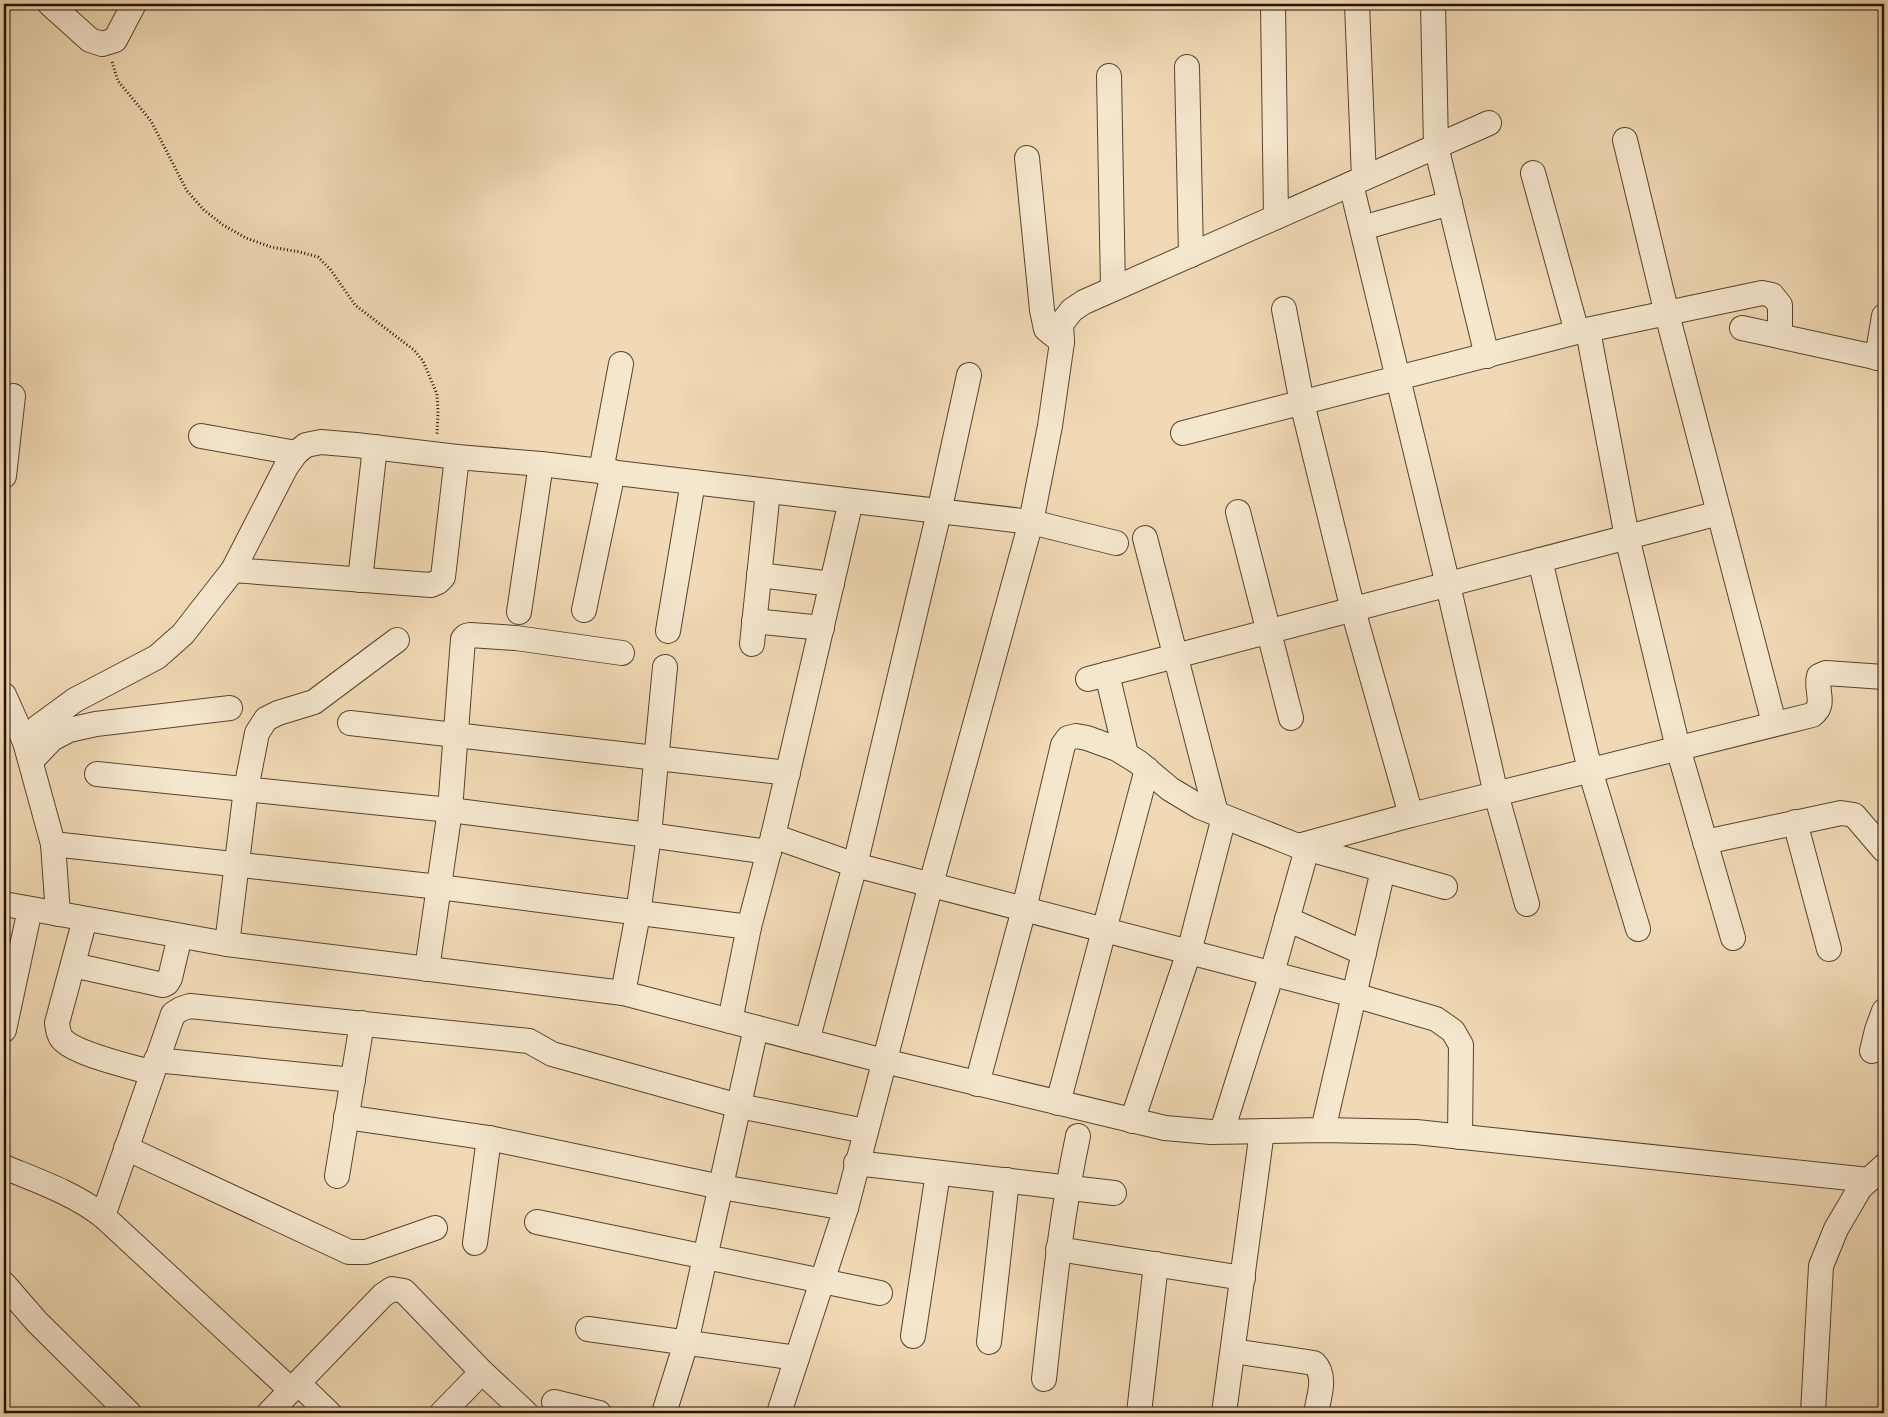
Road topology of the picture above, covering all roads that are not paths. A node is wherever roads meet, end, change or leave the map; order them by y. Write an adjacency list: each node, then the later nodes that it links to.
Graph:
1 (50, 4): 2 (street)
2 (134, 4)
3 (1274, 4): 15 (street)
4 (1357, 4): 13 (street)
5 (1433, 4): 10 (street)
6 (1187, 67): 17 (street)
7 (1109, 76): 18 (street)
8 (1489, 123): 10 (street)
9 (1626, 140): 20 (street)
10 (1436, 146): 13 (street); 14 (street)
11 (1027, 158): 25 (street)
12 (1533, 173): 23 (street)
13 (1358, 181): 15 (street); 16 (street)
14 (1450, 203): 16 (street); 26 (street)
15 (1276, 217): 17 (street)
16 (1362, 228): 30 (street)
17 (1191, 255): 18 (street)
18 (1113, 289): 25 (street)
19 (1284, 309): 32 (street)
20 (1666, 314): 23 (street); 24 (street); 46 (street)
21 (1884, 316): 27 (street)
22 (1742, 328): 24 (street)
23 (1582, 332): 26 (street); 48 (street)
24 (1780, 336): 27 (street)
25 (1062, 342): 47 (street)
26 (1488, 356): 30 (street)
27 (1880, 359)
28 (621, 364): 39 (street)
29 (969, 375): 44 (street)
30 (1397, 379): 32 (street); 56 (street)
31 (13, 396): 40 (street)
32 (1302, 403): 33 (street); 58 (street)
33 (1183, 433)
34 (201, 436): 36 (street)
35 (375, 447): 36 (street); 37 (street); 54 (street)
36 (296, 453): 52 (street)
37 (446, 456): 38 (street); 54 (street)
38 (542, 464): 39 (street); 59 (street)
39 (607, 472): 41 (street); 57 (street)
40 (4, 476)
41 (693, 482): 42 (street); 62 (street)
42 (768, 491): 43 (street); 53 (street)
43 (851, 501): 44 (street); 55 (street)
44 (939, 512): 47 (street); 97 (street)
45 (1238, 512): 63 (street)
46 (1719, 513): 48 (street); 74 (street)
47 (1031, 522): 50 (street); 99 (street)
48 (1627, 537): 51 (street); 76 (street)
49 (1145, 538): 67 (street)
50 (1116, 543)
51 (1540, 560): 56 (street); 81 (street)
52 (233, 570): 54 (street); 77 (street)
53 (759, 575): 55 (street); 60 (street)
54 (360, 580)
55 (832, 584): 61 (street)
56 (1448, 585): 58 (street); 85 (street)
57 (584, 610)
58 (1353, 610): 63 (street); 88 (street)
59 (519, 612)
60 (754, 621): 61 (street); 65 (street)
61 (822, 628): 82 (street)
62 (668, 631)
63 (1269, 632): 67 (street); 72 (street)
64 (398, 640): 84 (street)
65 (752, 644)
66 (622, 653): 75 (street)
67 (1176, 657): 78 (street); 87 (street)
68 (666, 667): 79 (street)
69 (1884, 677): 74 (street)
70 (4, 695): 77 (street)
71 (230, 708): 77 (street)
72 (1291, 718)
73 (350, 723): 75 (street)
74 (1774, 723): 76 (street)
75 (456, 735): 79 (street); 86 (street)
76 (1678, 748): 81 (street); 91 (street)
77 (28, 751): 92 (street)
78 (1126, 754): 80 (street); 105 (street)
79 (657, 758): 82 (street); 90 (street)
80 (1147, 769): 87 (street); 112 (street)
81 (1590, 770): 85 (street); 111 (street)
82 (788, 773): 93 (street)
83 (97, 774): 84 (street)
84 (246, 789): 86 (street); 96 (street)
85 (1496, 794): 88 (street); 103 (street)
86 (450, 810): 90 (street); 100 (street)
87 (1220, 815): 94 (street); 117 (street)
88 (1411, 815): 94 (street)
89 (1795, 822): 91 (street); 95 (street); 116 (street)
90 (649, 835): 93 (street); 107 (street)
91 (1705, 842): 114 (street)
92 (53, 844): 96 (street); 106 (street)
93 (771, 844): 97 (street); 110 (street)
94 (1302, 848): 98 (street); 109 (street)
95 (1884, 850)
96 (237, 863): 100 (street); 115 (street)
97 (855, 865): 99 (street); 129 (street)
98 (1383, 870): 101 (street); 118 (street)
99 (931, 884): 105 (street); 131 (street)
100 (439, 887): 107 (street); 120 (street)
101 (1445, 887)
102 (4, 904): 104 (street)
103 (1528, 904)
104 (30, 909): 106 (street); 128 (street)
105 (1024, 909): 112 (street); 134 (street)
106 (58, 914): 108 (street)
107 (638, 914): 110 (street); 122 (street)
108 (86, 919): 113 (street); 119 (street)
109 (1287, 919): 118 (street); 121 (street)
110 (750, 927): 125 (street)
111 (1638, 929)
112 (1104, 930): 117 (street); 135 (street)
113 (180, 936): 115 (street); 119 (street)
114 (1733, 938)
115 (227, 944): 120 (street)
116 (1829, 949)
117 (1189, 952): 121 (street); 138 (street)
118 (1364, 953): 123 (street)
119 (73, 965): 132 (street)
120 (427, 969): 122 (street)
121 (1272, 973): 123 (street); 142 (street)
122 (623, 993): 125 (street)
123 (1354, 995): 139 (street); 144 (street)
124 (1884, 1011): 130 (street)
125 (730, 1021): 127 (street)
126 (362, 1023): 132 (street); 133 (street); 136 (street)
127 (756, 1028): 129 (street); 136 (street)
128 (4, 1030)
129 (807, 1041): 131 (street)
130 (1872, 1051)
131 (884, 1061): 134 (street); 140 (street)
132 (154, 1066): 133 (street); 146 (street)
133 (353, 1080): 137 (street)
134 (977, 1084): 135 (street)
135 (1058, 1103): 138 (street)
136 (738, 1106): 140 (street); 153 (street)
137 (346, 1117): 145 (street); 151 (street)
138 (1132, 1121): 142 (street)
139 (1323, 1130): 141 (street); 144 (street)
140 (865, 1131): 147 (street)
141 (1262, 1131): 142 (street); 164 (street)
142 (1222, 1132)
143 (1078, 1136): 154 (street)
144 (1460, 1137): 150 (street)
145 (489, 1138): 153 (street); 160 (street)
146 (126, 1148): 157 (street); 159 (street)
147 (856, 1163): 149 (street); 156 (street)
148 (4, 1167): 157 (street)
149 (938, 1173): 152 (street); 169 (street)
150 (1877, 1173): 189 (street)
151 (337, 1176)
152 (1006, 1180): 154 (street); 170 (street)
153 (721, 1186): 156 (street); 162 (street)
154 (1067, 1188): 155 (street); 161 (street)
155 (1114, 1193)
156 (846, 1208): 165 (street)
157 (103, 1216): 176 (street)
158 (537, 1222): 162 (street)
159 (435, 1228)
160 (475, 1243)
161 (1058, 1249): 163 (street); 175 (street)
162 (705, 1257): 165 (street); 171 (street)
163 (1156, 1264): 164 (street); 186 (street)
164 (1243, 1278): 172 (street)
165 (822, 1280): 167 (street); 173 (street)
166 (4, 1284): 178 (street)
167 (880, 1292)
168 (588, 1330): 171 (street)
169 (913, 1336)
170 (989, 1342)
171 (686, 1343): 173 (street); 184 (street)
172 (1233, 1351): 187 (street); 188 (street)
173 (797, 1358): 185 (street)
174 (482, 1372): 176 (street); 181 (street); 182 (street)
175 (1044, 1379)
176 (294, 1387): 179 (street); 180 (street)
177 (554, 1402): 183 (street)
178 (129, 1413)
179 (269, 1413)
180 (329, 1413)
181 (442, 1413)
182 (526, 1413)
183 (600, 1413)
184 (664, 1413)
185 (779, 1413)
186 (1139, 1413)
187 (1224, 1413)
188 (1316, 1413)
189 (1813, 1413)

